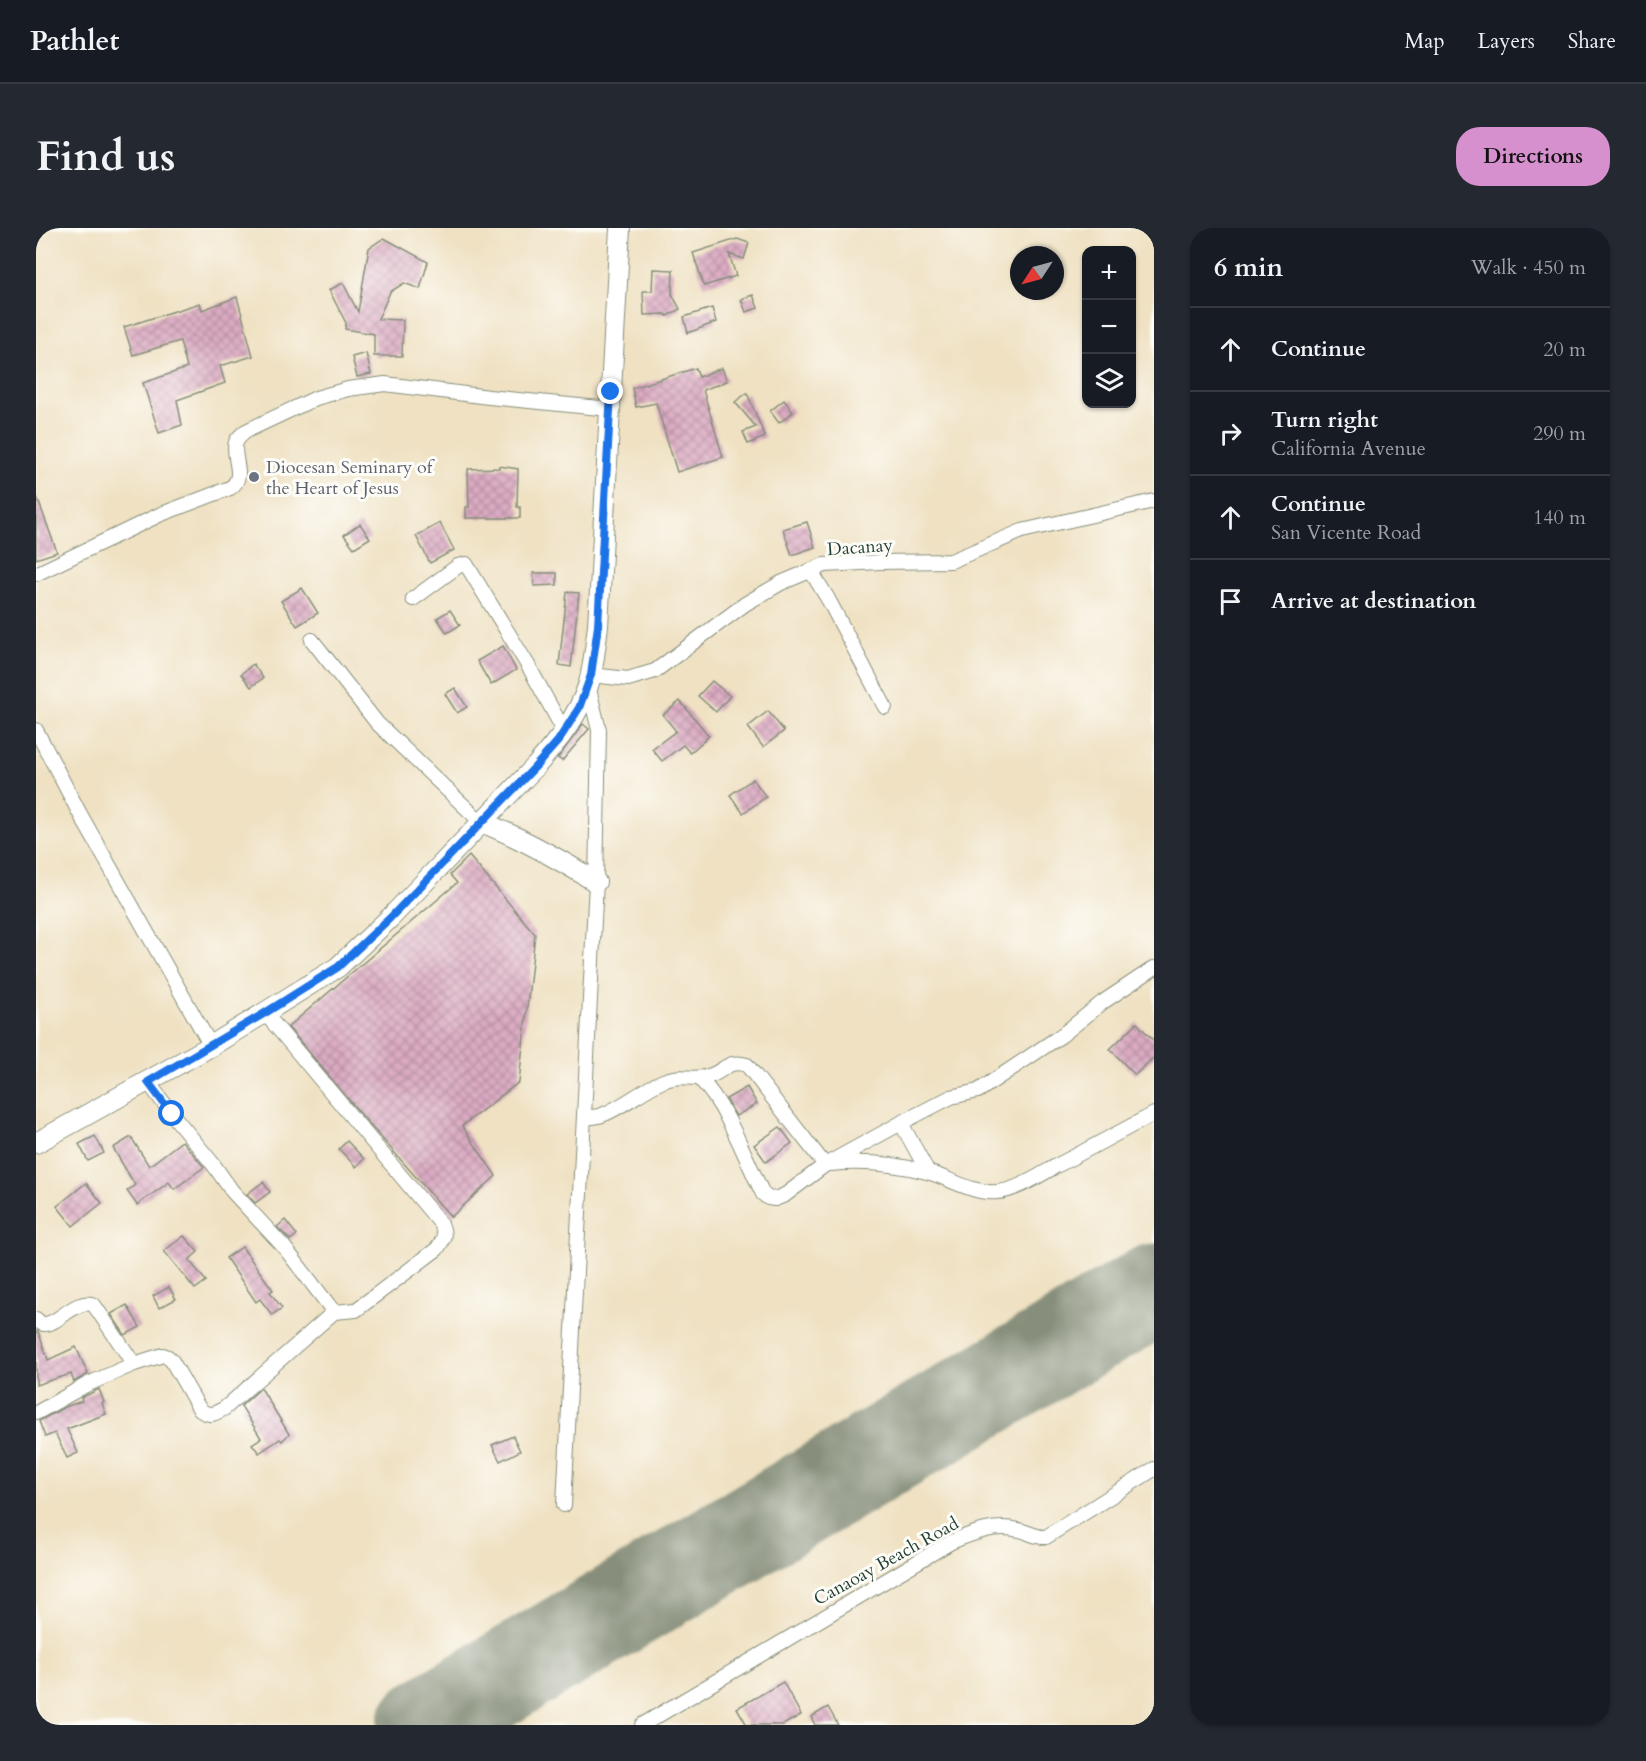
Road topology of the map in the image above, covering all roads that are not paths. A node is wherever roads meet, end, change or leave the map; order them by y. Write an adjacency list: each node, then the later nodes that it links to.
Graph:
1 (620, 228): 2 (street)
2 (610, 409): 5 (street); 8 (street)
3 (1154, 501): 4 (street, Dacanay)
4 (811, 571): 8 (street, Dacanay); 9 (street)
5 (36, 574)
6 (413, 599): 11 (street)
7 (312, 640): 12 (street)
8 (590, 680): 11 (street); 13 (street)
9 (885, 707)
10 (36, 730): 16 (street)
11 (564, 731): 12 (street)
12 (481, 822): 13 (street); 15 (street)
13 (596, 882): 20 (street)
14 (1154, 968): 21 (street)
15 (265, 1013): 16 (street); 25 (street)
16 (211, 1046): 18 (street)
17 (700, 1078): 20 (street); 23 (street); 23 (street)
18 (148, 1082): 22 (street); 25 (street)
19 (1154, 1114): 24 (street)
20 (584, 1118): 30 (street)
21 (901, 1123): 23 (street); 24 (street)
22 (36, 1143)
23 (825, 1165): 24 (street)
24 (928, 1172)
25 (334, 1312): 27 (street)
26 (36, 1319): 27 (street)
27 (134, 1364): 28 (street)
28 (38, 1412)
29 (1154, 1469): 31 (street, Canaoay Beach Road)
30 (564, 1505)
31 (642, 1725)

